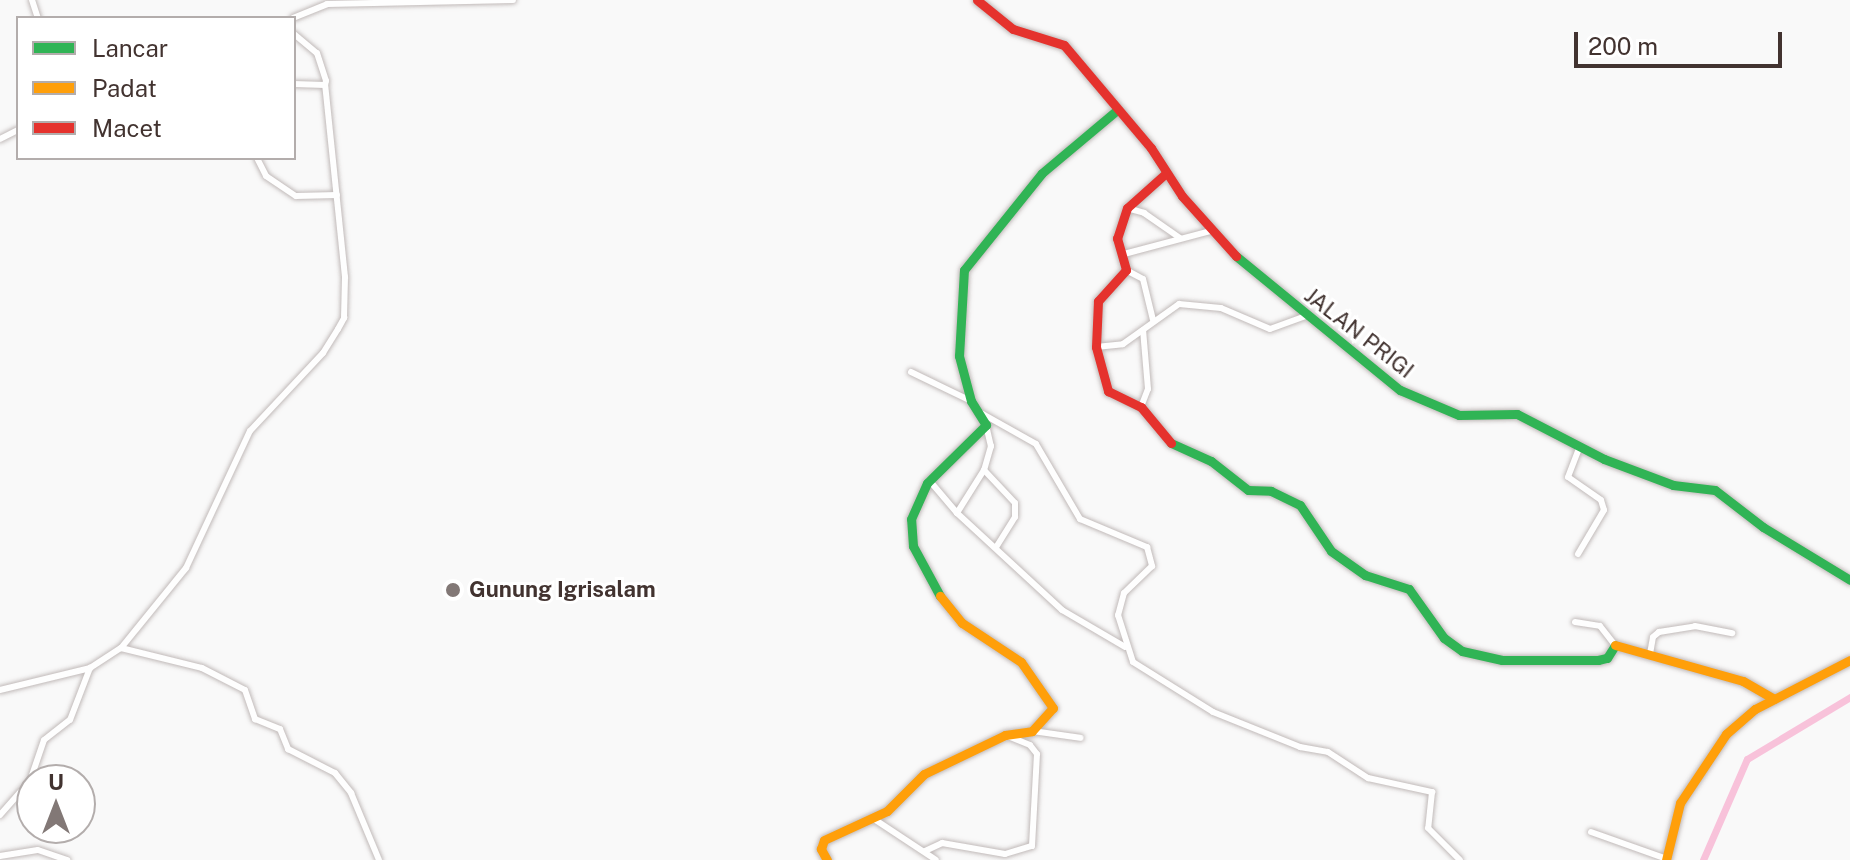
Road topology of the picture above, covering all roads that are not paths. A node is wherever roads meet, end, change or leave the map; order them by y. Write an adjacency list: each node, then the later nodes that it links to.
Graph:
1 (513, 0): 3 (street)
2 (977, 0): 7 (street, JALAN PRIGI)
3 (296, 17)
4 (296, 36): 6 (street)
5 (296, 84): 6 (street)
6 (325, 85): 10 (street)
7 (1116, 111): 9 (street, JALAN PRIGI); 21 (street)
8 (258, 160): 10 (street)
9 (1165, 174): 11 (street); 12 (street, JALAN PRIGI)
10 (337, 195): 36 (street)
11 (1127, 208): 13 (street); 14 (street)
12 (1214, 230): 13 (street); 16 (street, JALAN PRIGI)
13 (1180, 238): 14 (street)
14 (1124, 254): 15 (street)
15 (1126, 270): 17 (street); 19 (street)
16 (1306, 316): 17 (street); 25 (street, JALAN PRIGI)
17 (1153, 320): 18 (street)
18 (1143, 330): 19 (street); 22 (street)
19 (1096, 347): 22 (street)
20 (911, 372): 21 (street)
21 (971, 401): 23 (street)
22 (1141, 407): 34 (street)
23 (978, 412): 24 (street); 35 (street)
24 (986, 425): 26 (street); 27 (street)
25 (1579, 448): 30 (street); 31 (street, JALAN PRIGI)
26 (984, 470): 28 (street); 29 (street)
27 (929, 480): 28 (street); 42 (street)
28 (957, 513): 29 (street)
29 (996, 548): 35 (street)
30 (1578, 554)
31 (1850, 580)
32 (1575, 622): 34 (street)
33 (1732, 633): 37 (street)
34 (1615, 645): 37 (street)
35 (1125, 647): 55 (street)
36 (121, 648): 39 (street); 52 (street)
37 (1650, 654): 41 (street)
38 (1850, 660): 41 (street)
39 (90, 668): 40 (street); 45 (street)
40 (0, 690)
41 (1774, 699): 50 (street)
42 (1032, 731): 43 (street); 44 (street)
43 (1005, 735): 46 (street); 48 (street)
44 (1081, 738)
45 (0, 815)
46 (874, 819): 48 (street); 53 (street)
47 (1591, 832): 50 (street)
48 (925, 851): 54 (street)
49 (0, 856): 51 (street)
50 (1666, 859)
51 (67, 860)
52 (379, 860)
53 (827, 860)
54 (936, 860)
55 (1460, 860)

